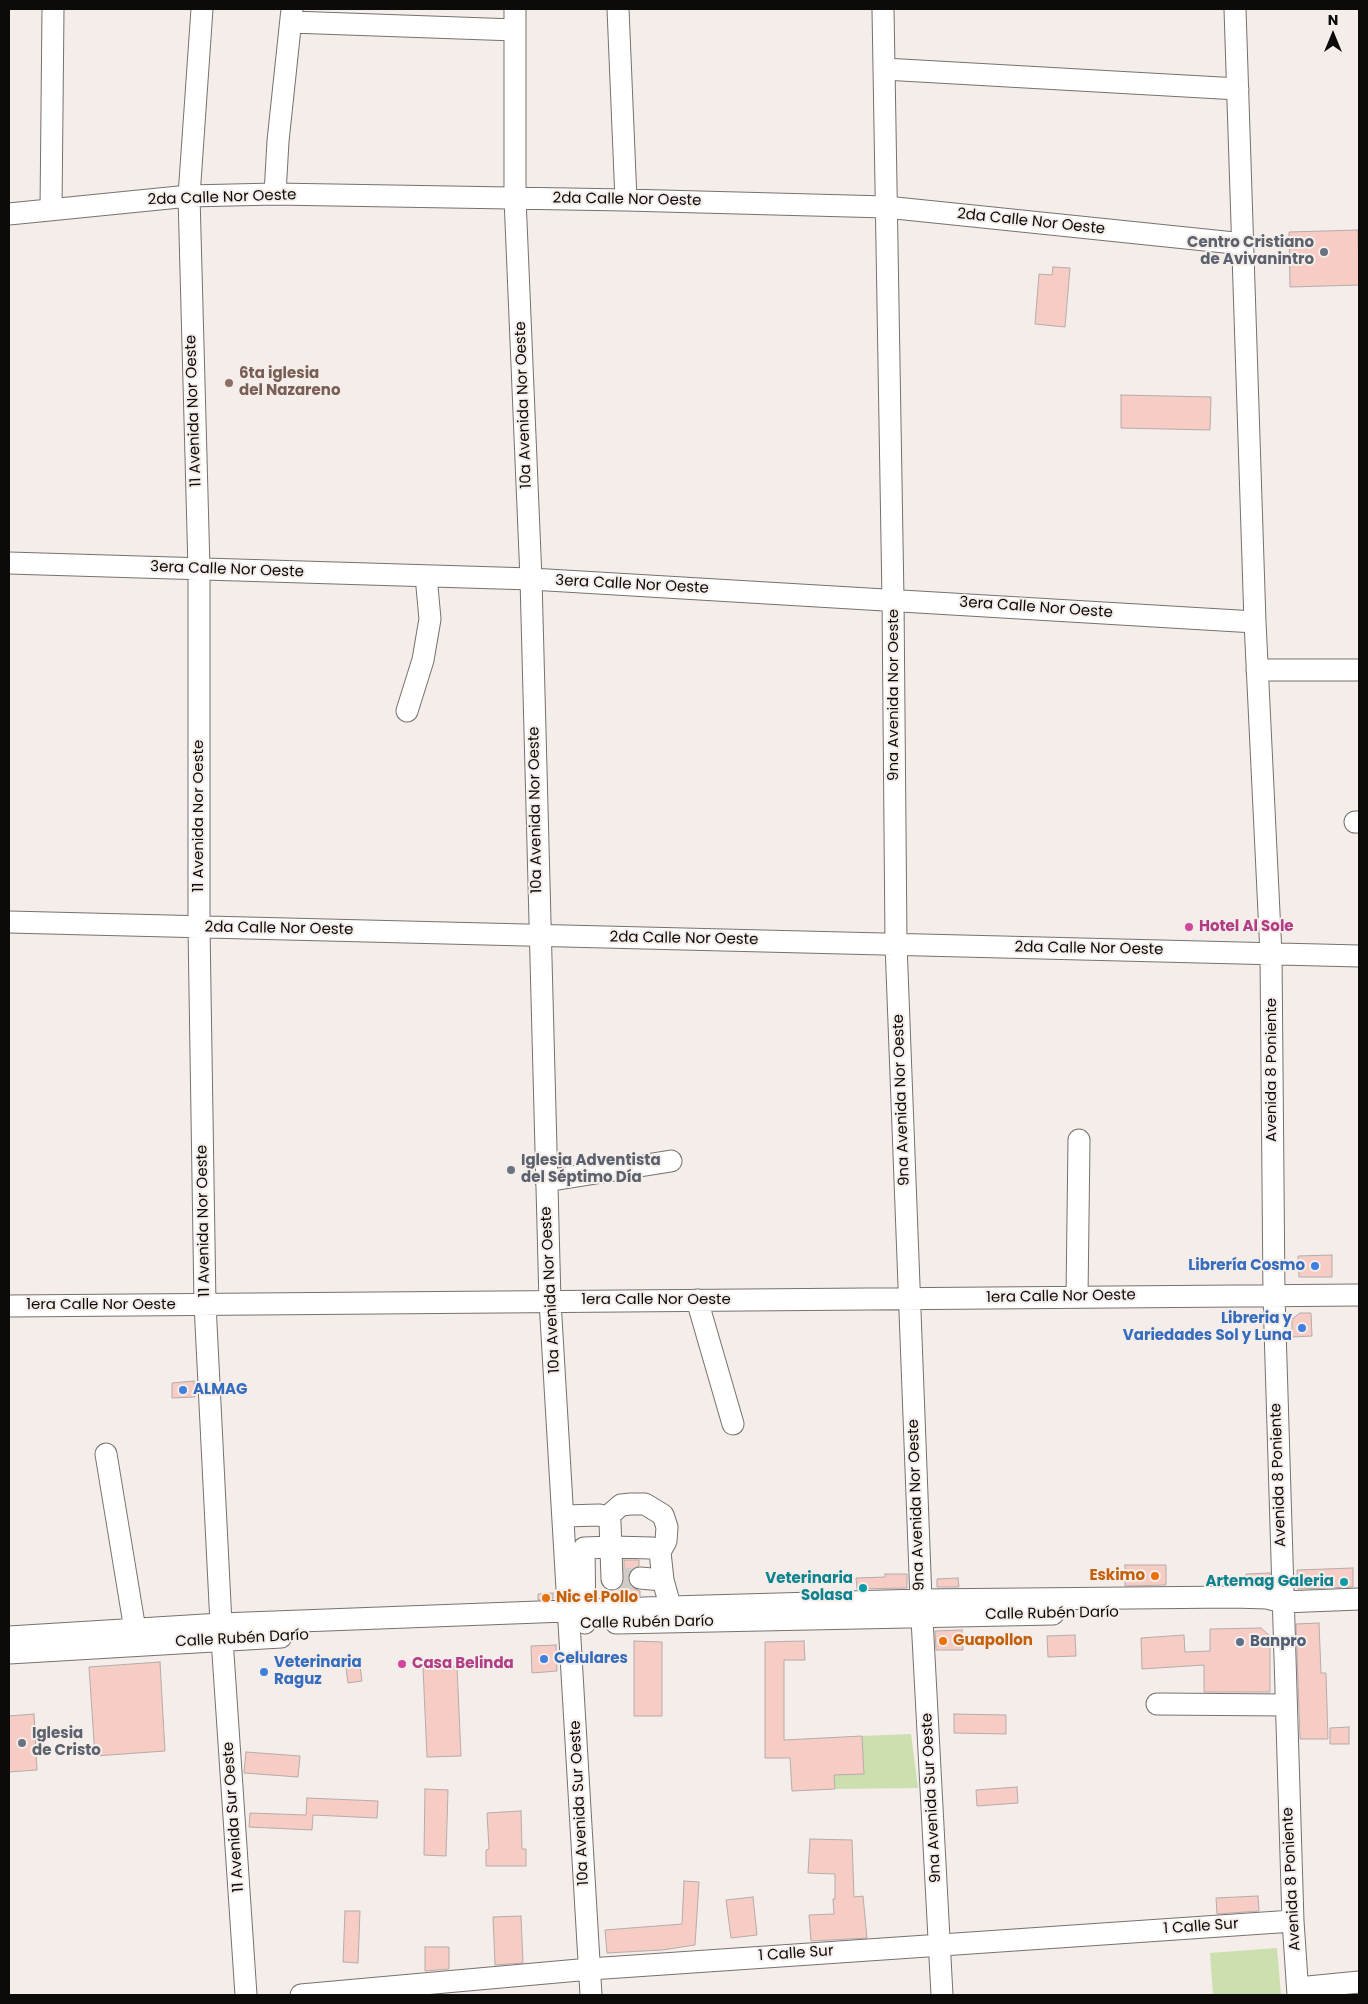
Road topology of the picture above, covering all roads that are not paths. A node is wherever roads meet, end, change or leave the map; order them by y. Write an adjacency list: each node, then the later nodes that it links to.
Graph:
1 (53, 9): 16 (street)
2 (202, 9): 12 (street, 11 Avenida Nor Oeste)
3 (515, 9): 8 (street, 10a Avenida Nor Oeste)
4 (618, 9): 14 (street)
5 (883, 9): 9 (street, 9na Avenida Nor Oeste)
6 (1235, 9): 10 (street, Avenida 8 Poniente)
7 (292, 15): 8 (street); 11 (street)
8 (515, 30): 13 (street, 10a Avenida Nor Oeste)
9 (884, 69): 10 (street); 15 (street, 9na Avenida Nor Oeste)
10 (1238, 89): 18 (street, Avenida 8 Poniente)
11 (275, 194): 12 (street, 2da Calle Nor Oeste); 13 (street, 2da Calle Nor Oeste)
12 (189, 196): 16 (street, 2da Calle Nor Oeste); 20 (street, 11 Avenida Nor Oeste)
13 (515, 198): 14 (street, 2da Calle Nor Oeste); 22 (street, 10a Avenida Nor Oeste)
14 (626, 200): 15 (street, 2da Calle Nor Oeste)
15 (886, 207): 18 (street, 2da Calle Nor Oeste); 23 (street, 9na Avenida Nor Oeste)
16 (50, 210): 17 (street, 2da Calle Nor Oeste)
17 (9, 214)
18 (1244, 244): 24 (street, Avenida 8 Poniente)
19 (9, 563): 20 (street, 3era Calle Nor Oeste)
20 (198, 569): 21 (street, 3era Calle Nor Oeste); 29 (street, 11 Avenida Nor Oeste)
21 (426, 576): 22 (street, 3era Calle Nor Oeste); 27 (street)
22 (531, 579): 23 (street, 3era Calle Nor Oeste); 30 (street, 10a Avenida Nor Oeste)
23 (893, 599): 24 (street, 3era Calle Nor Oeste); 31 (street, 9na Avenida Nor Oeste)
24 (1255, 622): 25 (street, Avenida 8 Poniente)
25 (1257, 670): 26 (street); 32 (street, Avenida 8 Poniente)
26 (1359, 670)
27 (408, 711)
28 (9, 922): 29 (street, 2da Calle Nor Oeste)
29 (198, 927): 30 (street, 2da Calle Nor Oeste); 43 (street, 11 Avenida Nor Oeste)
30 (540, 936): 31 (street, 2da Calle Nor Oeste); 36 (street, 10a Avenida Nor Oeste)
31 (896, 944): 32 (street, 2da Calle Nor Oeste); 40 (street, 9na Avenida Nor Oeste)
32 (1271, 954): 33 (street, 2da Calle Nor Oeste); 37 (street, Avenida 8 Poniente)
33 (1359, 956)
34 (1078, 1140): 39 (street)
35 (671, 1161): 36 (street)
36 (546, 1181): 42 (street, 10a Avenida Nor Oeste)
37 (1274, 1295): 38 (street, 1era Calle Nor Oeste); 39 (street, 1era Calle Nor Oeste); 56 (street, Avenida 8 Poniente)
38 (1359, 1295)
39 (1077, 1297): 40 (street, 1era Calle Nor Oeste)
40 (908, 1298): 41 (street, 1era Calle Nor Oeste); 57 (street, 9na Avenida Nor Oeste)
41 (697, 1300): 42 (street, 1era Calle Nor Oeste); 45 (street)
42 (550, 1301): 43 (street, 1era Calle Nor Oeste); 47 (street, 10a Avenida Nor Oeste)
43 (205, 1304): 44 (street, 1era Calle Nor Oeste); 60 (street, 11 Avenida Nor Oeste)
44 (9, 1306)
45 (733, 1424)
46 (106, 1454): 62 (street)
47 (573, 1516): 48 (street); 50 (street); 52 (street, 10a Avenida Nor Oeste)
48 (607, 1517): 49 (street); 51 (street)
49 (612, 1547): 50 (street); 51 (street); 52 (street)
50 (584, 1548): 52 (street)
51 (660, 1552): 54 (street)
52 (576, 1576): 59 (street, 10a Avenida Nor Oeste)
53 (640, 1578): 54 (street)
54 (663, 1580): 58 (street)
55 (1359, 1599): 56 (street, Calle Rubén Darío)
56 (1283, 1602): 57 (street, Calle Rubén Darío); 65 (street, Avenida 8 Poniente)
57 (921, 1608): 58 (street, Calle Rubén Darío); 67 (street, 9na Avenida Sur Oeste)
58 (673, 1614): 59 (street, Calle Rubén Darío)
59 (577, 1617): 60 (street, Calle Rubén Darío); 68 (street, 10a Avenida Sur Oeste)
60 (222, 1632): 62 (street, Calle Rubén Darío); 71 (street, 11 Avenida Sur Oeste)
61 (9, 1637): 62 (street, Calle Rubén Darío)
62 (136, 1637): 63 (street, Calle Rubén Darío)
63 (9, 1653)
64 (1157, 1704): 65 (street)
65 (1286, 1705): 66 (street, Avenida 8 Poniente)
66 (1292, 1921): 67 (street, 1 Calle Sur); 70 (street, Avenida 8 Poniente)
67 (940, 1944): 68 (street, 1 Calle Sur); 74 (street, 9na Avenida Sur Oeste)
68 (590, 1970): 72 (street, 1 Calle Sur); 73 (street, 10a Avenida Sur Oeste)
69 (1359, 1982): 70 (street)
70 (1298, 1992)
71 (246, 1995)
72 (301, 1995)
73 (591, 1995)
74 (942, 1995)

